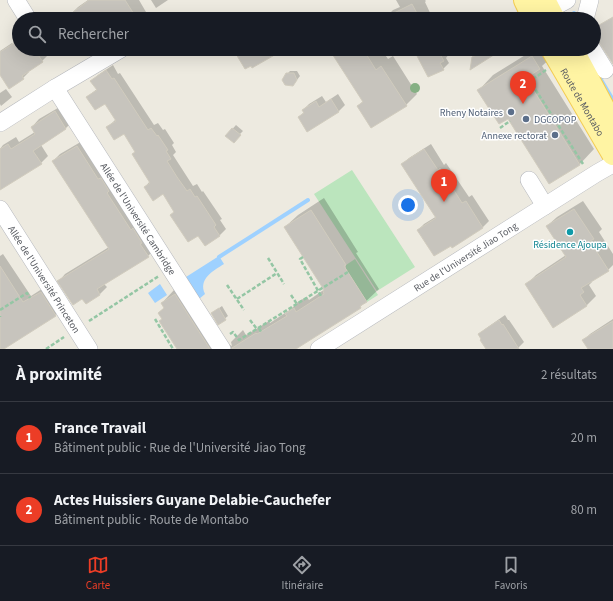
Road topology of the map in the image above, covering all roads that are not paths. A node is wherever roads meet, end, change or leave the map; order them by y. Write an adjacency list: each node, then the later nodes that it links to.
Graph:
1 (16, 0): 3 (street)
2 (590, 0): 4 (street)
3 (24, 12)
4 (587, 12)
5 (109, 56): 10 (street)
6 (576, 56): 12 (main road, Route de Montabo)
7 (596, 56): 9 (street)
8 (550, 59): 13 (main road, Route de Montabo)
9 (605, 70)
10 (55, 88): 11 (street); 18 (street, Allée de l'Université Cambridge)
11 (0, 123)
12 (613, 125)
13 (613, 154)
14 (613, 164): 16 (street, Rue de l'Université Jiao Tong)
15 (529, 180): 16 (street)
16 (545, 206): 20 (street, Rue de l'Université Jiao Tong)
17 (0, 209): 19 (street, Allée de l'Université Princeton)
18 (220, 346)
19 (89, 349)
20 (318, 349)

